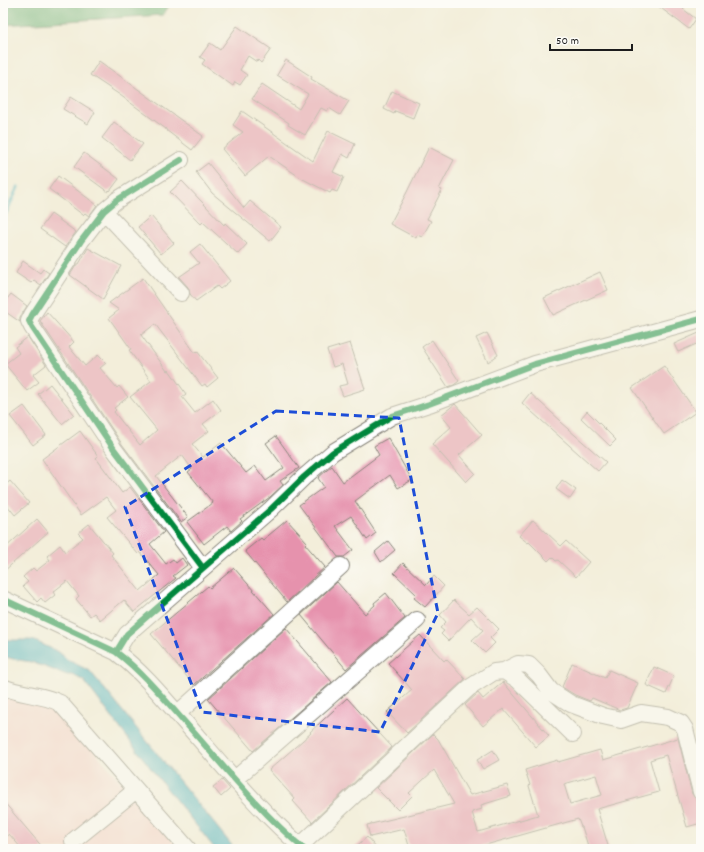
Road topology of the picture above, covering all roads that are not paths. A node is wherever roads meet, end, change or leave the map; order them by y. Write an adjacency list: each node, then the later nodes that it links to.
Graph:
1 (181, 160): 2 (street)
2 (104, 211): 3 (street); 6 (street)
3 (181, 293)
4 (701, 320): 6 (street)
5 (341, 566): 12 (street)
6 (203, 568): 9 (street)
7 (3, 600): 9 (street)
8 (417, 620): 14 (street)
9 (116, 652): 12 (street)
10 (504, 671): 13 (street); 16 (street); 18 (street)
11 (3, 687): 15 (street)
12 (177, 714): 14 (street)
13 (573, 734)
14 (235, 779): 18 (street)
15 (136, 790): 17 (street); 19 (street)
16 (701, 792)
17 (73, 841)
18 (302, 847)
19 (188, 849)

